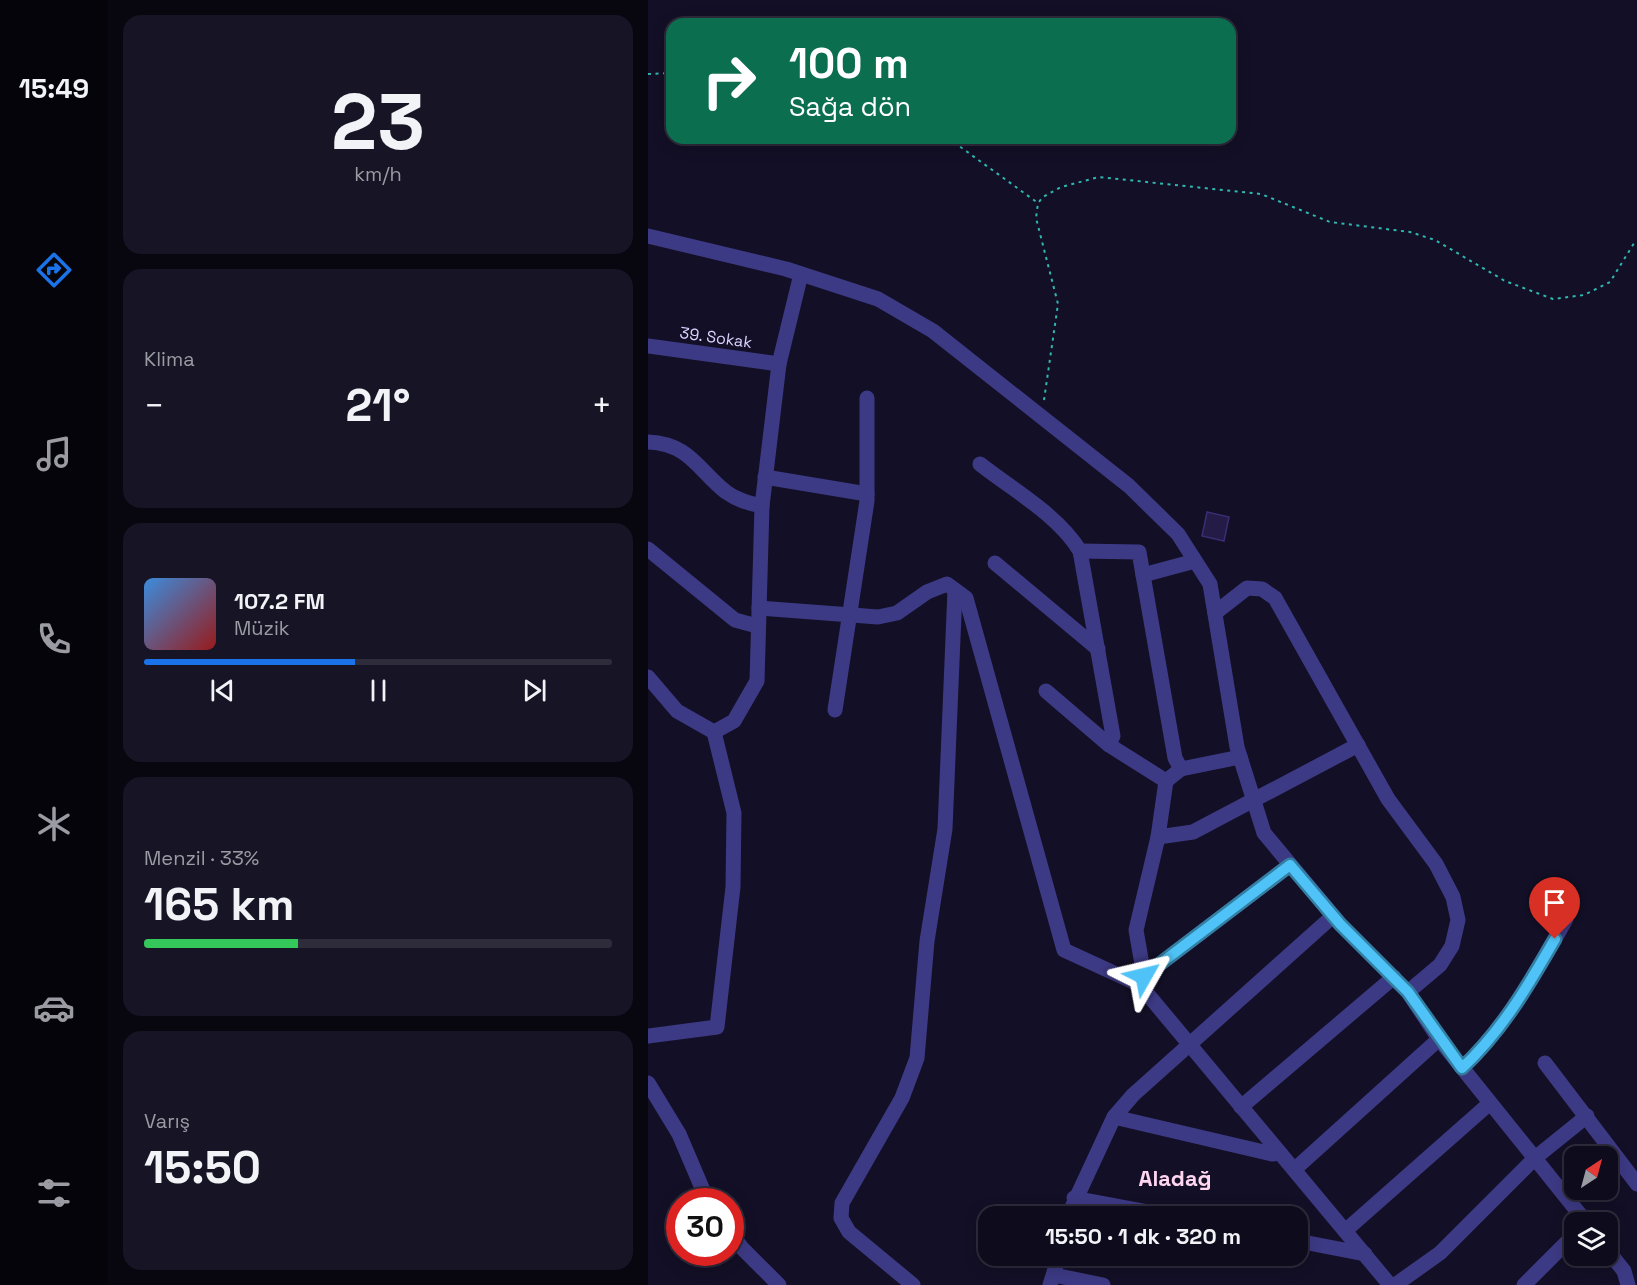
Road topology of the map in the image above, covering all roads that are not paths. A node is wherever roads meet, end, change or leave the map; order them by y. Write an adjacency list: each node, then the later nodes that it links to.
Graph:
1 (648, 236): 2 (street)
2 (801, 274): 4 (street); 13 (street)
3 (648, 346): 4 (street, 39. Sokak)
4 (779, 364): 8 (street)
5 (867, 398): 9 (street)
6 (648, 442): 10 (street)
7 (980, 464): 12 (street)
8 (765, 477): 9 (street); 10 (street)
9 (867, 494): 19 (street)
10 (762, 506): 17 (street)
11 (648, 549): 20 (street)
12 (1080, 551): 15 (street); 21 (street)
13 (1195, 561): 15 (street); 18 (street)
14 (995, 563): 21 (street)
15 (1143, 575): 29 (street)
16 (955, 590): 19 (street); 37 (street); 66 (street)
17 (759, 608): 19 (street); 20 (street)
18 (1215, 613): 27 (street); 28 (street)
19 (848, 615): 24 (street)
20 (758, 626): 25 (street)
21 (1098, 649): 26 (street)
22 (648, 678): 25 (street)
23 (1046, 692): 26 (street)
24 (835, 710)
25 (714, 732): 39 (street)
26 (1110, 745): 30 (street)
27 (1358, 746): 31 (street); 38 (street)
28 (1240, 757): 29 (street); 31 (street)
29 (1181, 769): 30 (street)
30 (1166, 781): 32 (street)
31 (1254, 802): 32 (street); 33 (street)
32 (1158, 837): 37 (street)
33 (1290, 865): 34 (street); 37 (street)
34 (1333, 916): 36 (street); 41 (street)
35 (1566, 919): 43 (street)
36 (1394, 977): 38 (street); 46 (street)
37 (1142, 980): 41 (street)
38 (1408, 992): 40 (street)
39 (648, 1036)
40 (1439, 1039): 43 (street); 51 (street)
41 (1188, 1046): 46 (street); 48 (street)
42 (1545, 1063): 47 (street)
43 (1462, 1068): 45 (street)
44 (648, 1083): 53 (street)
45 (1490, 1103): 50 (street); 58 (street)
46 (1241, 1107): 49 (street)
47 (1587, 1116): 50 (street); 52 (street)
48 (1114, 1117): 49 (street); 54 (street)
49 (1280, 1153): 51 (street)
50 (1534, 1158): 57 (street); 69 (street)
51 (1295, 1169): 58 (street)
52 (1637, 1184)
53 (702, 1188)
54 (1074, 1198): 55 (street); 56 (street)
55 (1071, 1206)
56 (1117, 1206)
57 (1578, 1212)
58 (1345, 1231): 62 (street)
59 (1308, 1243): 62 (street)
60 (1564, 1245): 70 (street)
61 (744, 1250): 65 (street)
62 (1365, 1254): 68 (street)
63 (1618, 1264): 71 (street)
64 (1052, 1280): 67 (street)
65 (779, 1285)
66 (913, 1285)
67 (1103, 1285)
68 (1390, 1285)
69 (1395, 1285)
70 (1524, 1285)
71 (1628, 1285)

